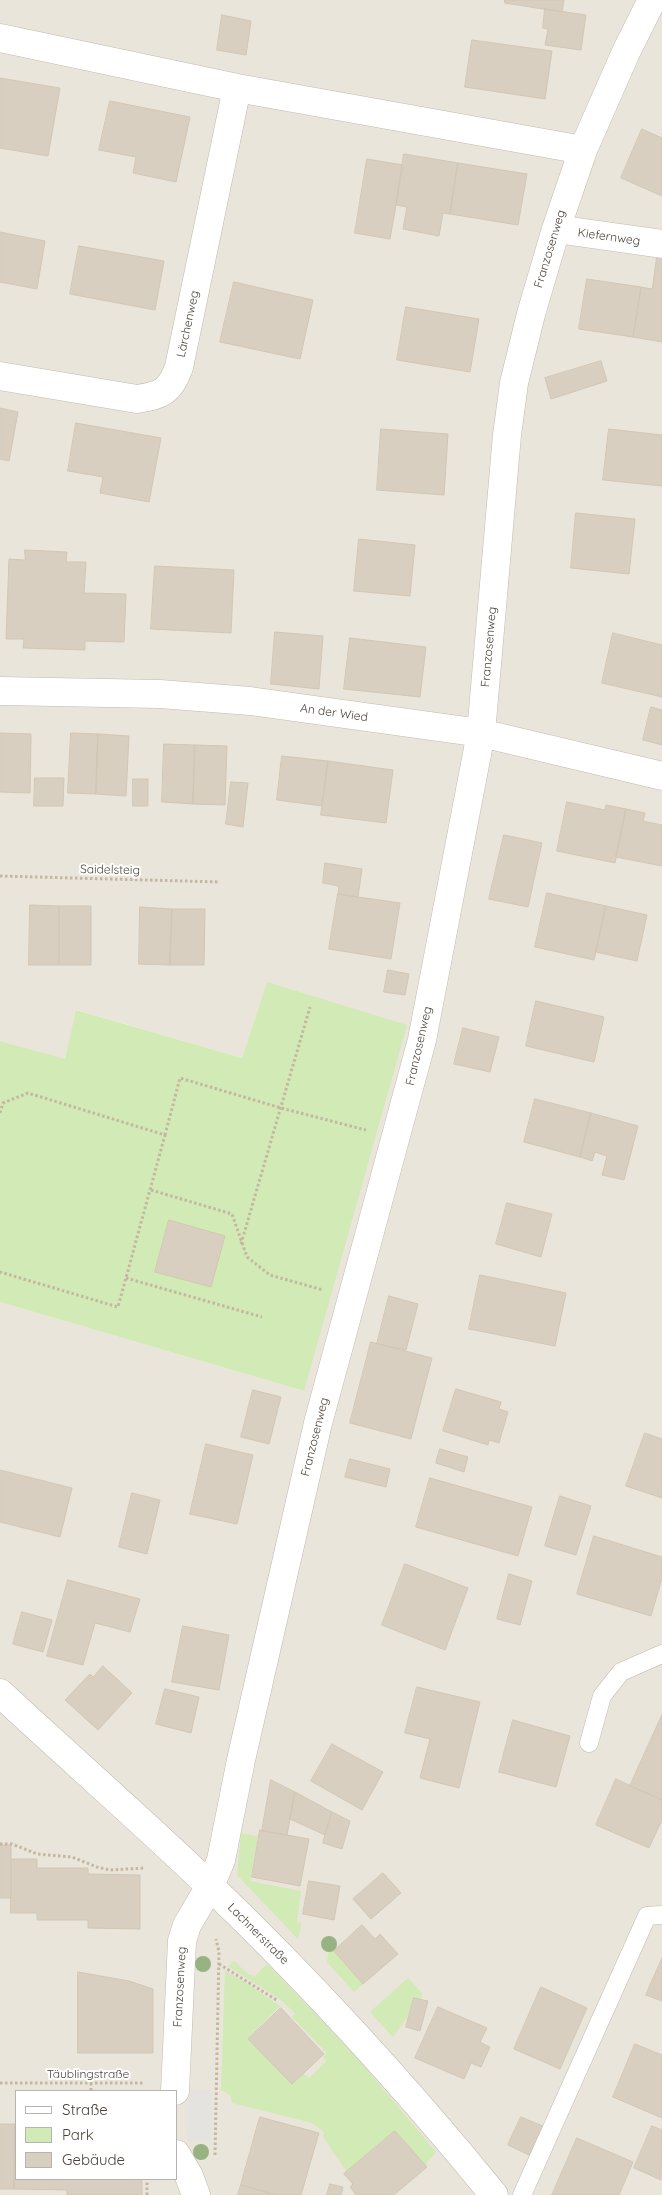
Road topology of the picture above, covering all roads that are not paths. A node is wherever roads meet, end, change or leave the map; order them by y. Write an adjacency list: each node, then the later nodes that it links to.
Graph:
1 (652, 0): 4 (street, Franzosenweg)
2 (0, 38): 3 (street)
3 (238, 88): 4 (street); 7 (street, Lärchenweg)
4 (583, 150): 5 (street, Franzosenweg)
5 (556, 229): 6 (street, Kiefernweg); 9 (street, Franzosenweg)
6 (662, 244)
7 (0, 376)
8 (0, 691): 9 (street, An der Wied)
9 (481, 733): 10 (street, An der Wied); 14 (street, Franzosenweg)
10 (662, 776)
11 (662, 1654): 13 (lane)
12 (0, 1693): 14 (street, Lachnerstraße)
13 (589, 1743)
14 (210, 1886): 16 (street, Franzosenweg); 19 (street, Lachnerstraße)
15 (662, 1915): 20 (lane)
16 (175, 2087)
17 (178, 2158): 18 (street)
18 (196, 2195)
19 (494, 2195)
20 (522, 2195)

